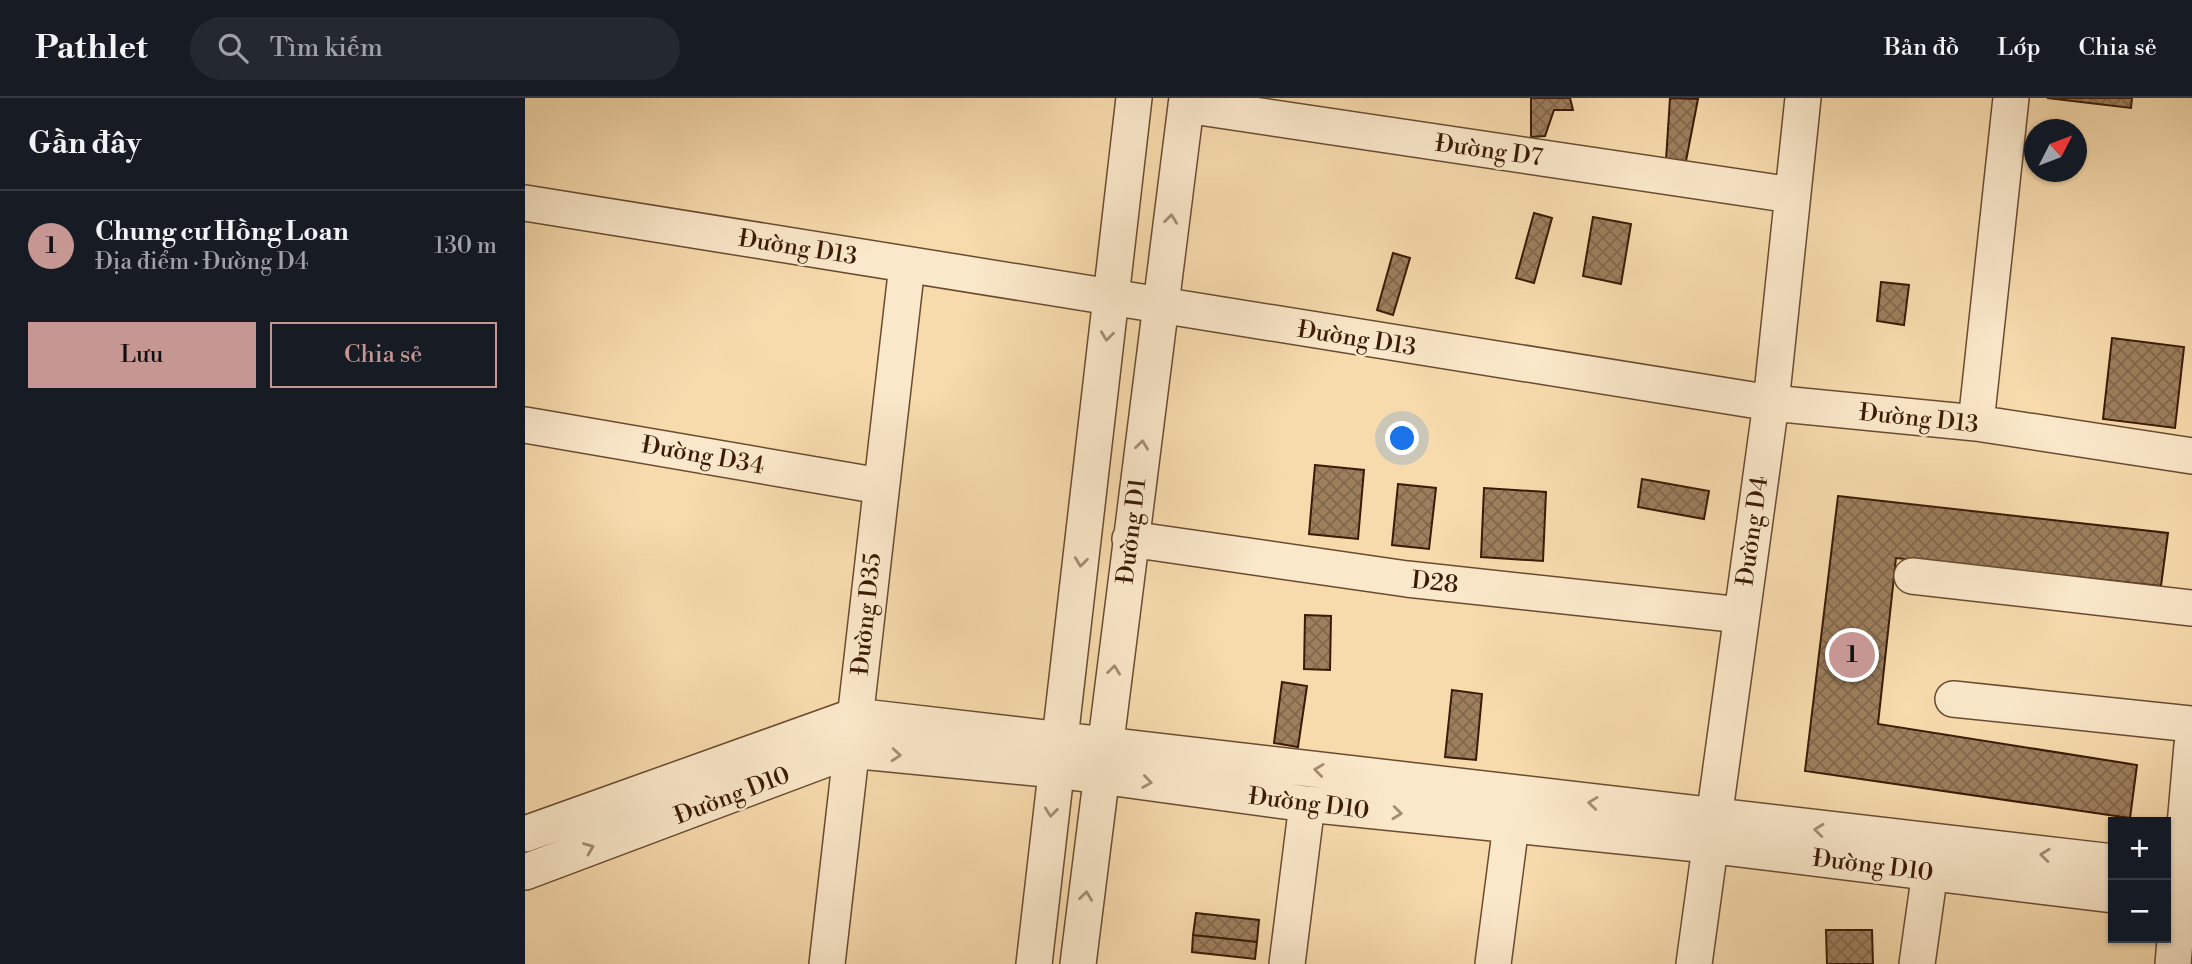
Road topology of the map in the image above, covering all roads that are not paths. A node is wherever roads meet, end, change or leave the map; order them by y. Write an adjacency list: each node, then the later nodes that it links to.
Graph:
1 (1132, 98): 8 (street, Đường D1)
2 (1803, 98): 5 (street, Đường D4)
3 (2011, 98): 11 (street)
4 (1187, 102): 5 (street, Đường D7); 9 (street, Đường D1, one-way to 4)
5 (1793, 195): 10 (street, Đường D4)
6 (525, 204): 7 (street, Đường D13)
7 (907, 265): 8 (street, Đường D13); 14 (street, Đường D35)
8 (1111, 296): 9 (street, Đường D13); 24 (street, Đường D1, one-way to 24)
9 (1160, 307): 10 (street, Đường D13); 15 (street, Đường D1, one-way to 9)
10 (1771, 403): 11 (street, Đường D13); 18 (street, Đường D4)
11 (1976, 423): 13 (street, Đường D13)
12 (525, 425): 14 (street, Đường D34)
13 (2192, 456)
14 (880, 486): 20 (street, Đường D35)
15 (1130, 539): 18 (street, D28); 25 (street, Đường D1, one-way to 15)
16 (1912, 576): 17 (street)
17 (2192, 608)
18 (1741, 615): 28 (street, Đường D4)
19 (1953, 699): 21 (street)
20 (855, 716): 23 (street, Đường D35); 24 (street, Đường D10); 29 (street, Đường D10)
21 (2192, 724)
22 (2192, 745): 33 (street)
23 (851, 750): 24 (street, Đường D10, one-way to 24); 32 (street, Đường D10, one-way to 23); 35 (street, Đường D35)
24 (1058, 754): 25 (street, Đường D10); 36 (street, Đường D1, one-way to 36)
25 (1103, 759): 26 (street, Đường D10, one-way to 26); 28 (street, Đường D10, one-way to 25); 37 (street, Đường D1, one-way to 25)
26 (1307, 804): 27 (street, Đường D10, one-way to 27); 38 (street)
27 (1511, 825): 28 (street, Đường D10); 39 (street)
28 (1710, 831): 30 (street, Đường D10); 40 (street, Đường D4)
29 (525, 834)
30 (1932, 858): 31 (street, Đường D10, one-way to 30); 34 (street, Đường D10); 41 (street)
31 (2108, 862)
32 (525, 872)
33 (2174, 886): 42 (street)
34 (2108, 894)
35 (827, 964)
36 (1034, 964)
37 (1078, 964)
38 (1287, 964)
39 (1493, 964)
40 (1694, 964)
41 (1917, 964)
42 (2173, 964)

